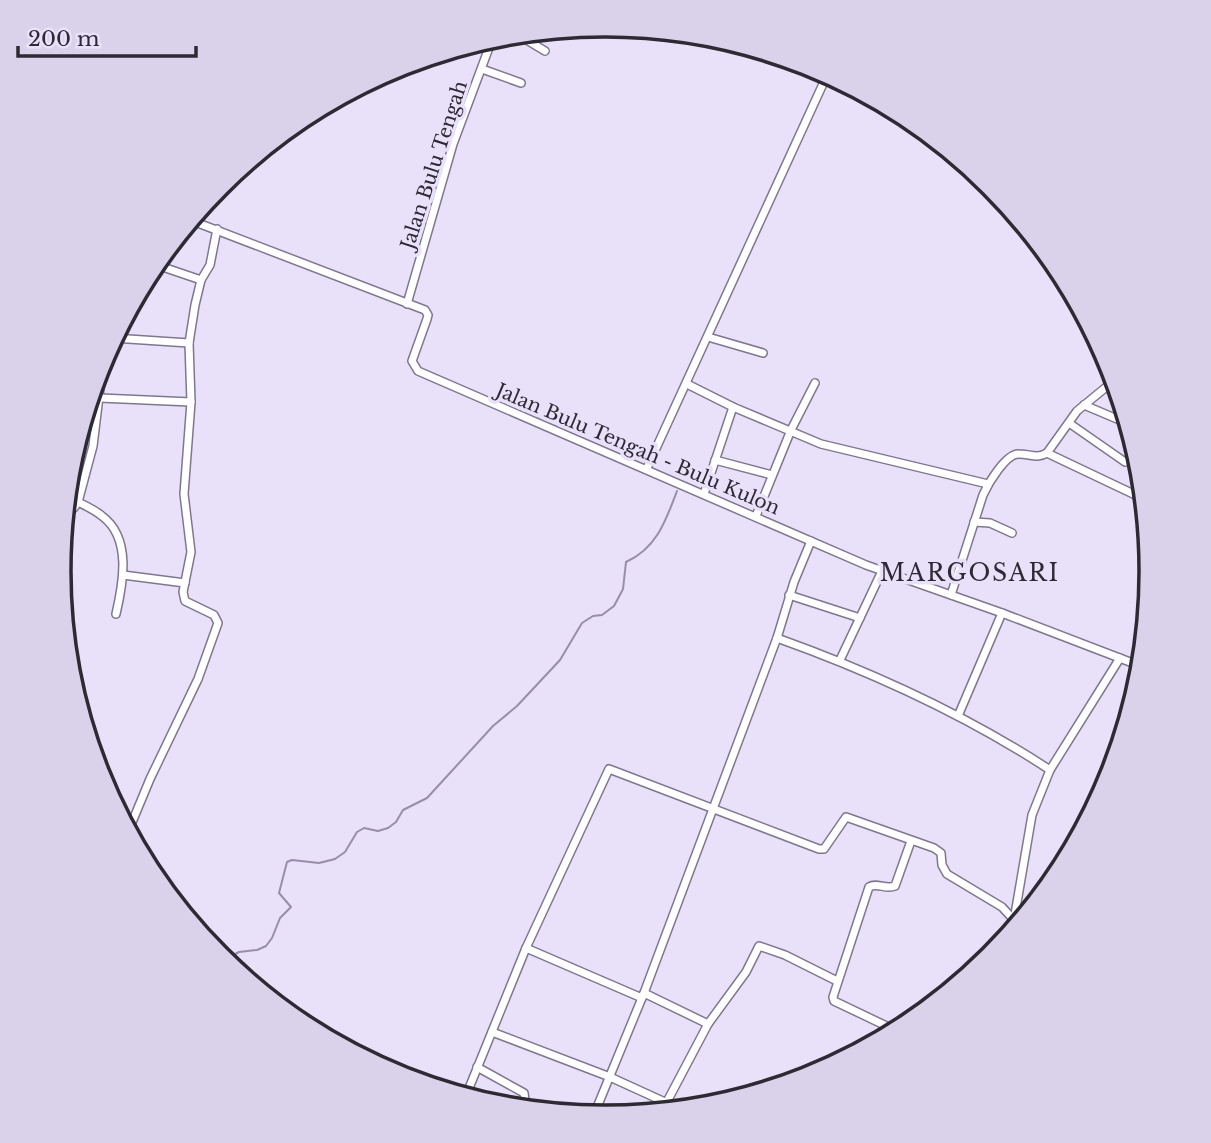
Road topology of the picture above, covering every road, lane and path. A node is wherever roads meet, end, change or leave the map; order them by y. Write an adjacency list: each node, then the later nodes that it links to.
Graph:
1 (530, 42): 3 (street)
2 (489, 50): 4 (street, Jalan Bulu Tengah)
3 (545, 51)
4 (482, 69): 5 (street); 11 (street, Jalan Bulu Tengah)
5 (521, 83)
6 (823, 83): 12 (street)
7 (200, 223): 8 (street, Jalan Bulu Tengah - Bulu Kulon)
8 (216, 229): 10 (street); 11 (street, Jalan Bulu Tengah - Bulu Kulon)
9 (165, 268): 10 (street)
10 (201, 280): 14 (street)
11 (407, 304): 29 (street, Jalan Bulu Tengah - Bulu Kulon)
12 (708, 337): 15 (street); 17 (street)
13 (124, 339): 14 (street)
14 (189, 343): 20 (street)
15 (762, 353)
16 (815, 383): 25 (street)
17 (687, 384): 22 (street); 29 (street)
18 (1107, 386): 21 (street)
19 (100, 398): 20 (street); 34 (street)
20 (191, 402): 42 (street)
21 (1084, 405): 23 (street); 24 (street)
22 (733, 407): 25 (street); 27 (street)
23 (1118, 419)
24 (1069, 423): 26 (street); 28 (street)
25 (790, 430): 30 (street); 31 (street)
26 (1047, 453): 31 (street); 33 (street)
27 (715, 460): 30 (street); 32 (street)
28 (1125, 462)
29 (648, 468): 32 (street, Jalan Bulu Tengah - Bulu Kulon)
30 (772, 475): 36 (street)
31 (988, 484): 37 (street)
32 (704, 494): 36 (street, Jalan Bulu Tengah - Bulu Kulon)
33 (1135, 495)
34 (78, 502): 35 (street); 41 (street)
35 (75, 507)
36 (756, 516): 39 (street, Jalan Bulu Tengah - Bulu Kulon)
37 (974, 522): 38 (street); 44 (street)
38 (1012, 533)
39 (811, 541): 40 (street, Jalan Bulu Tengah - Bulu Kulon); 43 (street)
40 (882, 571): 44 (street, Jalan Bulu Tengah - Bulu Kulon); 47 (street)
41 (123, 575): 42 (street); 46 (street)
42 (185, 583): 55 (street)
43 (789, 595): 47 (street); 48 (street)
44 (951, 595): 45 (street, Jalan Bulu Tengah - Bulu Kulon)
45 (1002, 613): 49 (street, Jalan Bulu Tengah - Bulu Kulon); 52 (street)
46 (116, 614)
47 (860, 618): 50 (street)
48 (777, 638): 50 (street); 54 (street)
49 (1119, 658): 51 (street, Jalan Bulu Tengah - Bulu Kulon); 53 (street)
50 (840, 660): 52 (street)
51 (1132, 663)
52 (958, 716): 53 (street)
53 (1050, 770): 57 (street)
54 (713, 810): 56 (street); 59 (street); 61 (street)
55 (133, 821)
56 (911, 841): 58 (street); 60 (street)
57 (1016, 915)
58 (1013, 917)
59 (526, 948): 61 (street); 64 (street)
60 (836, 981): 62 (street); 63 (street)
61 (643, 996): 62 (street); 66 (street)
62 (708, 1024): 69 (street)
63 (887, 1026)
64 (492, 1032): 65 (street); 66 (street)
65 (477, 1067): 67 (street); 68 (street)
66 (610, 1077): 69 (street); 70 (street)
67 (469, 1088)
68 (525, 1100)
69 (667, 1103)
70 (598, 1106)

